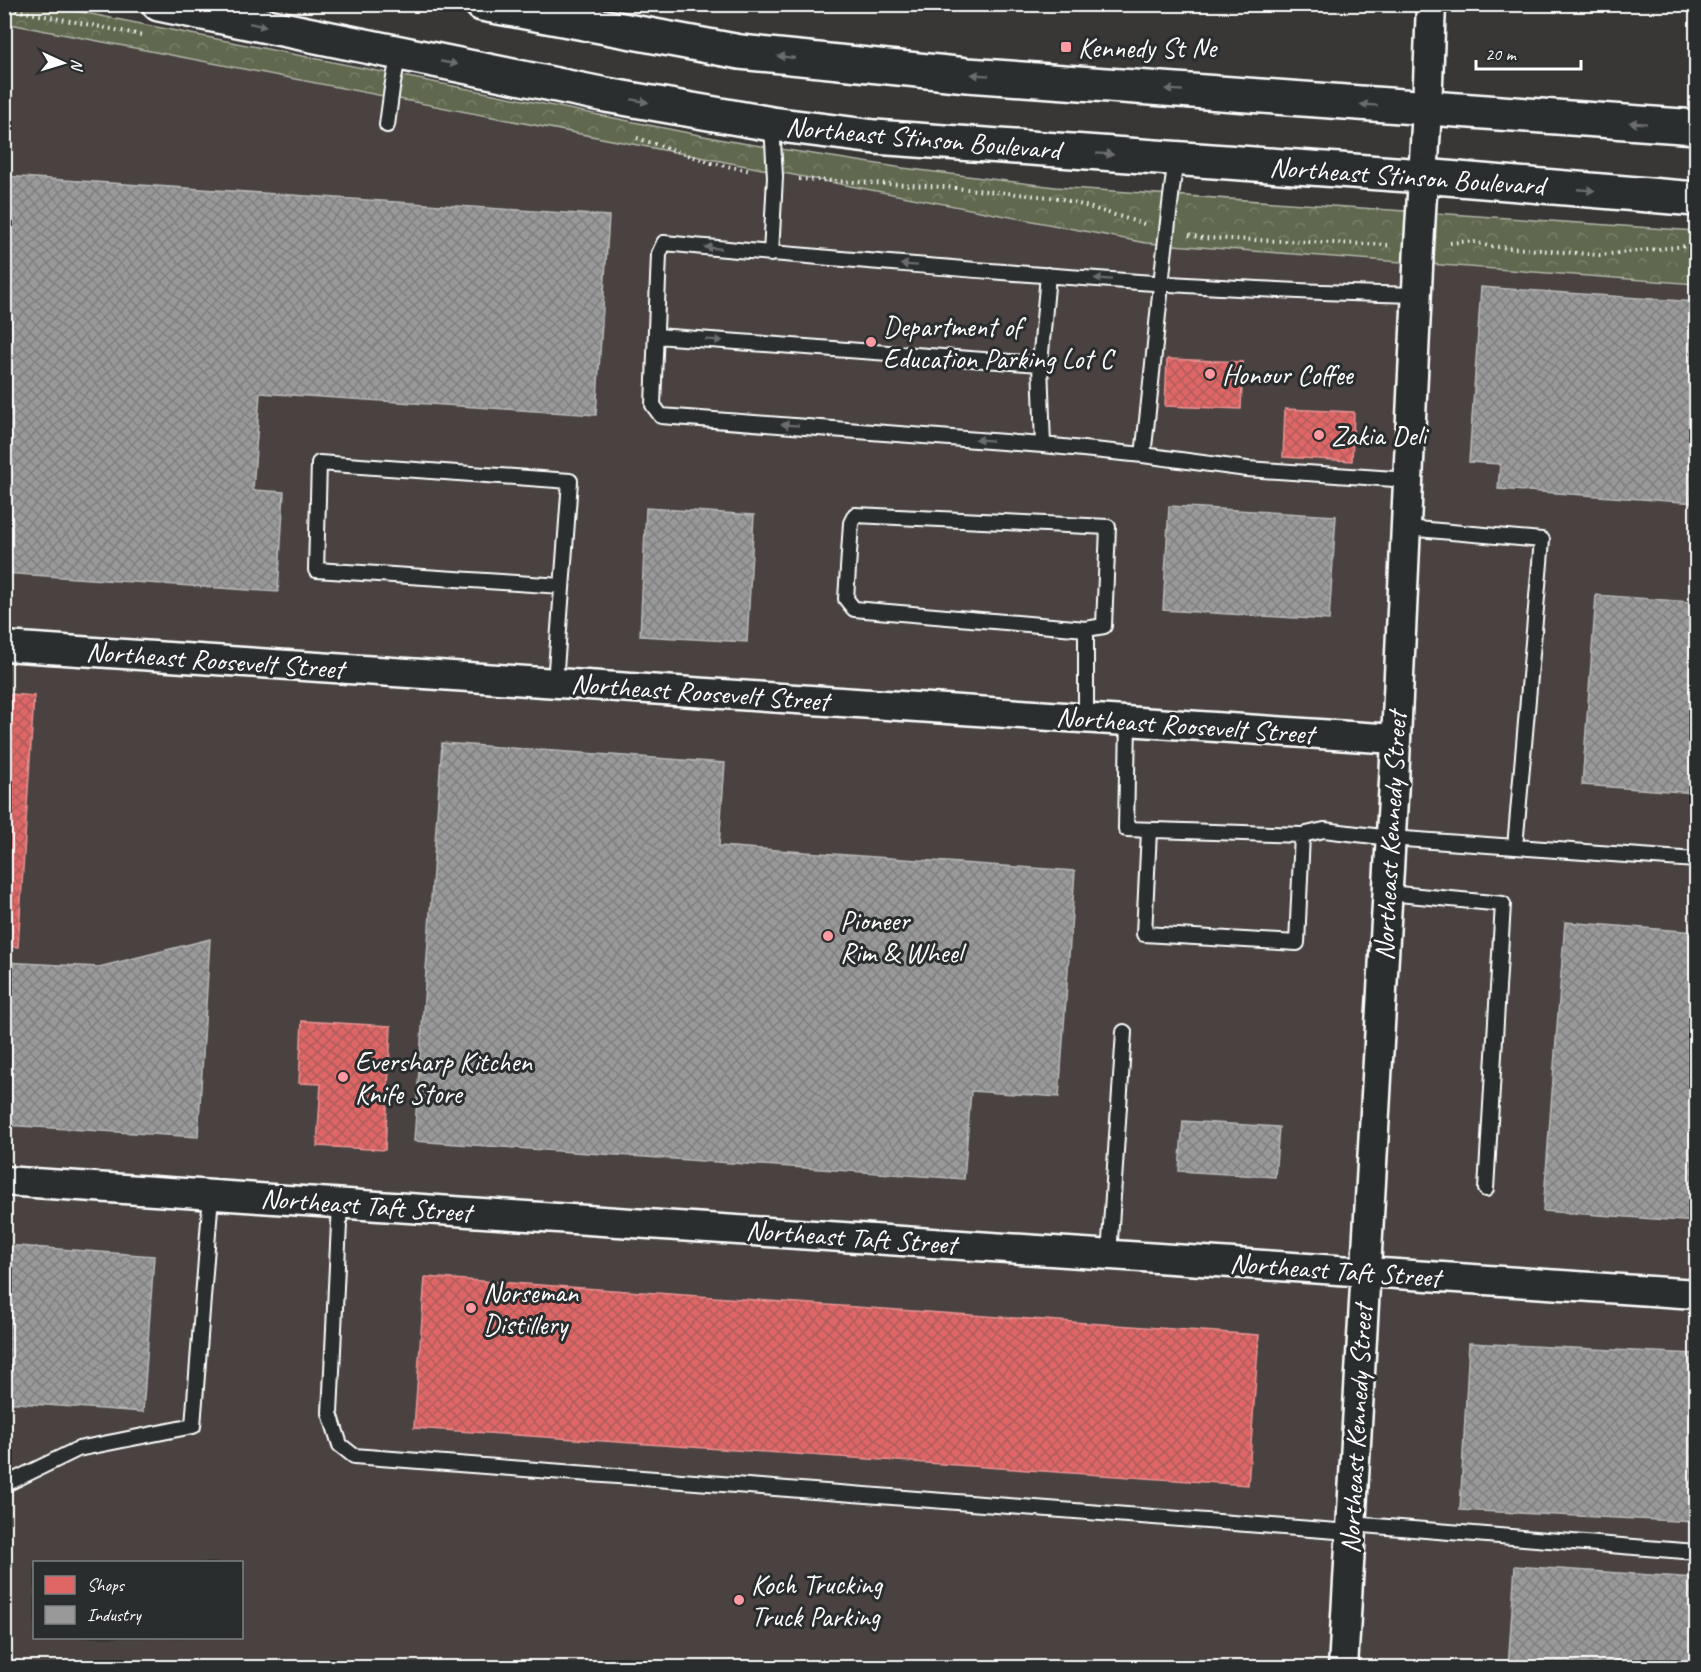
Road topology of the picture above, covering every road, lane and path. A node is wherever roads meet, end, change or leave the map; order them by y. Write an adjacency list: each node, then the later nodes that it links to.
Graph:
1 (159, 4): 4 (main road, Northeast Stinson Boulevard, one-way to 4)
2 (482, 4): 5 (main road, one-way to 2)
3 (1431, 4): 5 (street, Northeast Kennedy Street)
4 (399, 53): 6 (main road, Northeast Stinson Boulevard, one-way to 6); 7 (lane)
5 (1427, 109): 8 (main road, one-way to 5); 10 (street, Northeast Kennedy Street)
6 (772, 124): 9 (main road, Northeast Stinson Boulevard, one-way to 9); 14 (lane)
7 (387, 125)
8 (1696, 127)
9 (1176, 159): 10 (main road, Northeast Stinson Boulevard); 16 (lane)
10 (1423, 176): 11 (main road, Northeast Stinson Boulevard, one-way to 11); 17 (street, Northeast Kennedy Street)
11 (1696, 199)
12 (1471, 241): 13 (path)
13 (1696, 245)
14 (771, 254): 15 (lane, one-way to 14); 18 (lane, one-way to 18)
15 (1048, 275): 16 (lane, one-way to 15); 19 (lane)
16 (1162, 283): 17 (lane); 21 (lane)
17 (1416, 295): 22 (street, Northeast Kennedy Street)
18 (656, 336): 19 (lane, one-way to 19); 20 (lane, one-way to 18)
19 (1040, 364): 20 (lane)
20 (1043, 445): 21 (lane)
21 (1143, 455): 22 (lane)
22 (1409, 480): 23 (street, Northeast Kennedy Street)
23 (1406, 528): 30 (street, Northeast Kennedy Street); 34 (lane)
24 (562, 586): 24 (lane); 27 (lane)
25 (1086, 629): 25 (lane); 28 (lane)
26 (4, 646): 27 (street, Northeast Roosevelt Street)
27 (555, 683): 28 (street, Northeast Roosevelt Street)
28 (1086, 718): 29 (street, Northeast Roosevelt Street)
29 (1128, 721): 30 (street, Northeast Roosevelt Street); 31 (lane)
30 (1395, 739): 33 (street, Northeast Kennedy Street)
31 (1149, 831): 32 (lane); 32 (lane)
32 (1302, 835): 33 (lane)
33 (1390, 838): 34 (lane); 36 (street, Northeast Kennedy Street)
34 (1515, 847): 35 (lane)
35 (1696, 860)
36 (1388, 892): 39 (lane); 43 (street, Northeast Kennedy Street)
37 (1124, 1032): 42 (lane)
38 (4, 1181): 40 (street, Northeast Taft Street)
39 (1486, 1189)
40 (211, 1195): 41 (street, Northeast Taft Street); 45 (lane)
41 (340, 1203): 42 (street, Northeast Taft Street); 46 (lane)
42 (1109, 1255): 43 (street, Northeast Taft Street)
43 (1366, 1271): 44 (street, Northeast Taft Street); 46 (street, Northeast Kennedy Street)
44 (1696, 1294)
45 (4, 1485)
46 (1350, 1528): 47 (lane); 48 (street, Northeast Kennedy Street)
47 (1696, 1552)
48 (1342, 1668)

